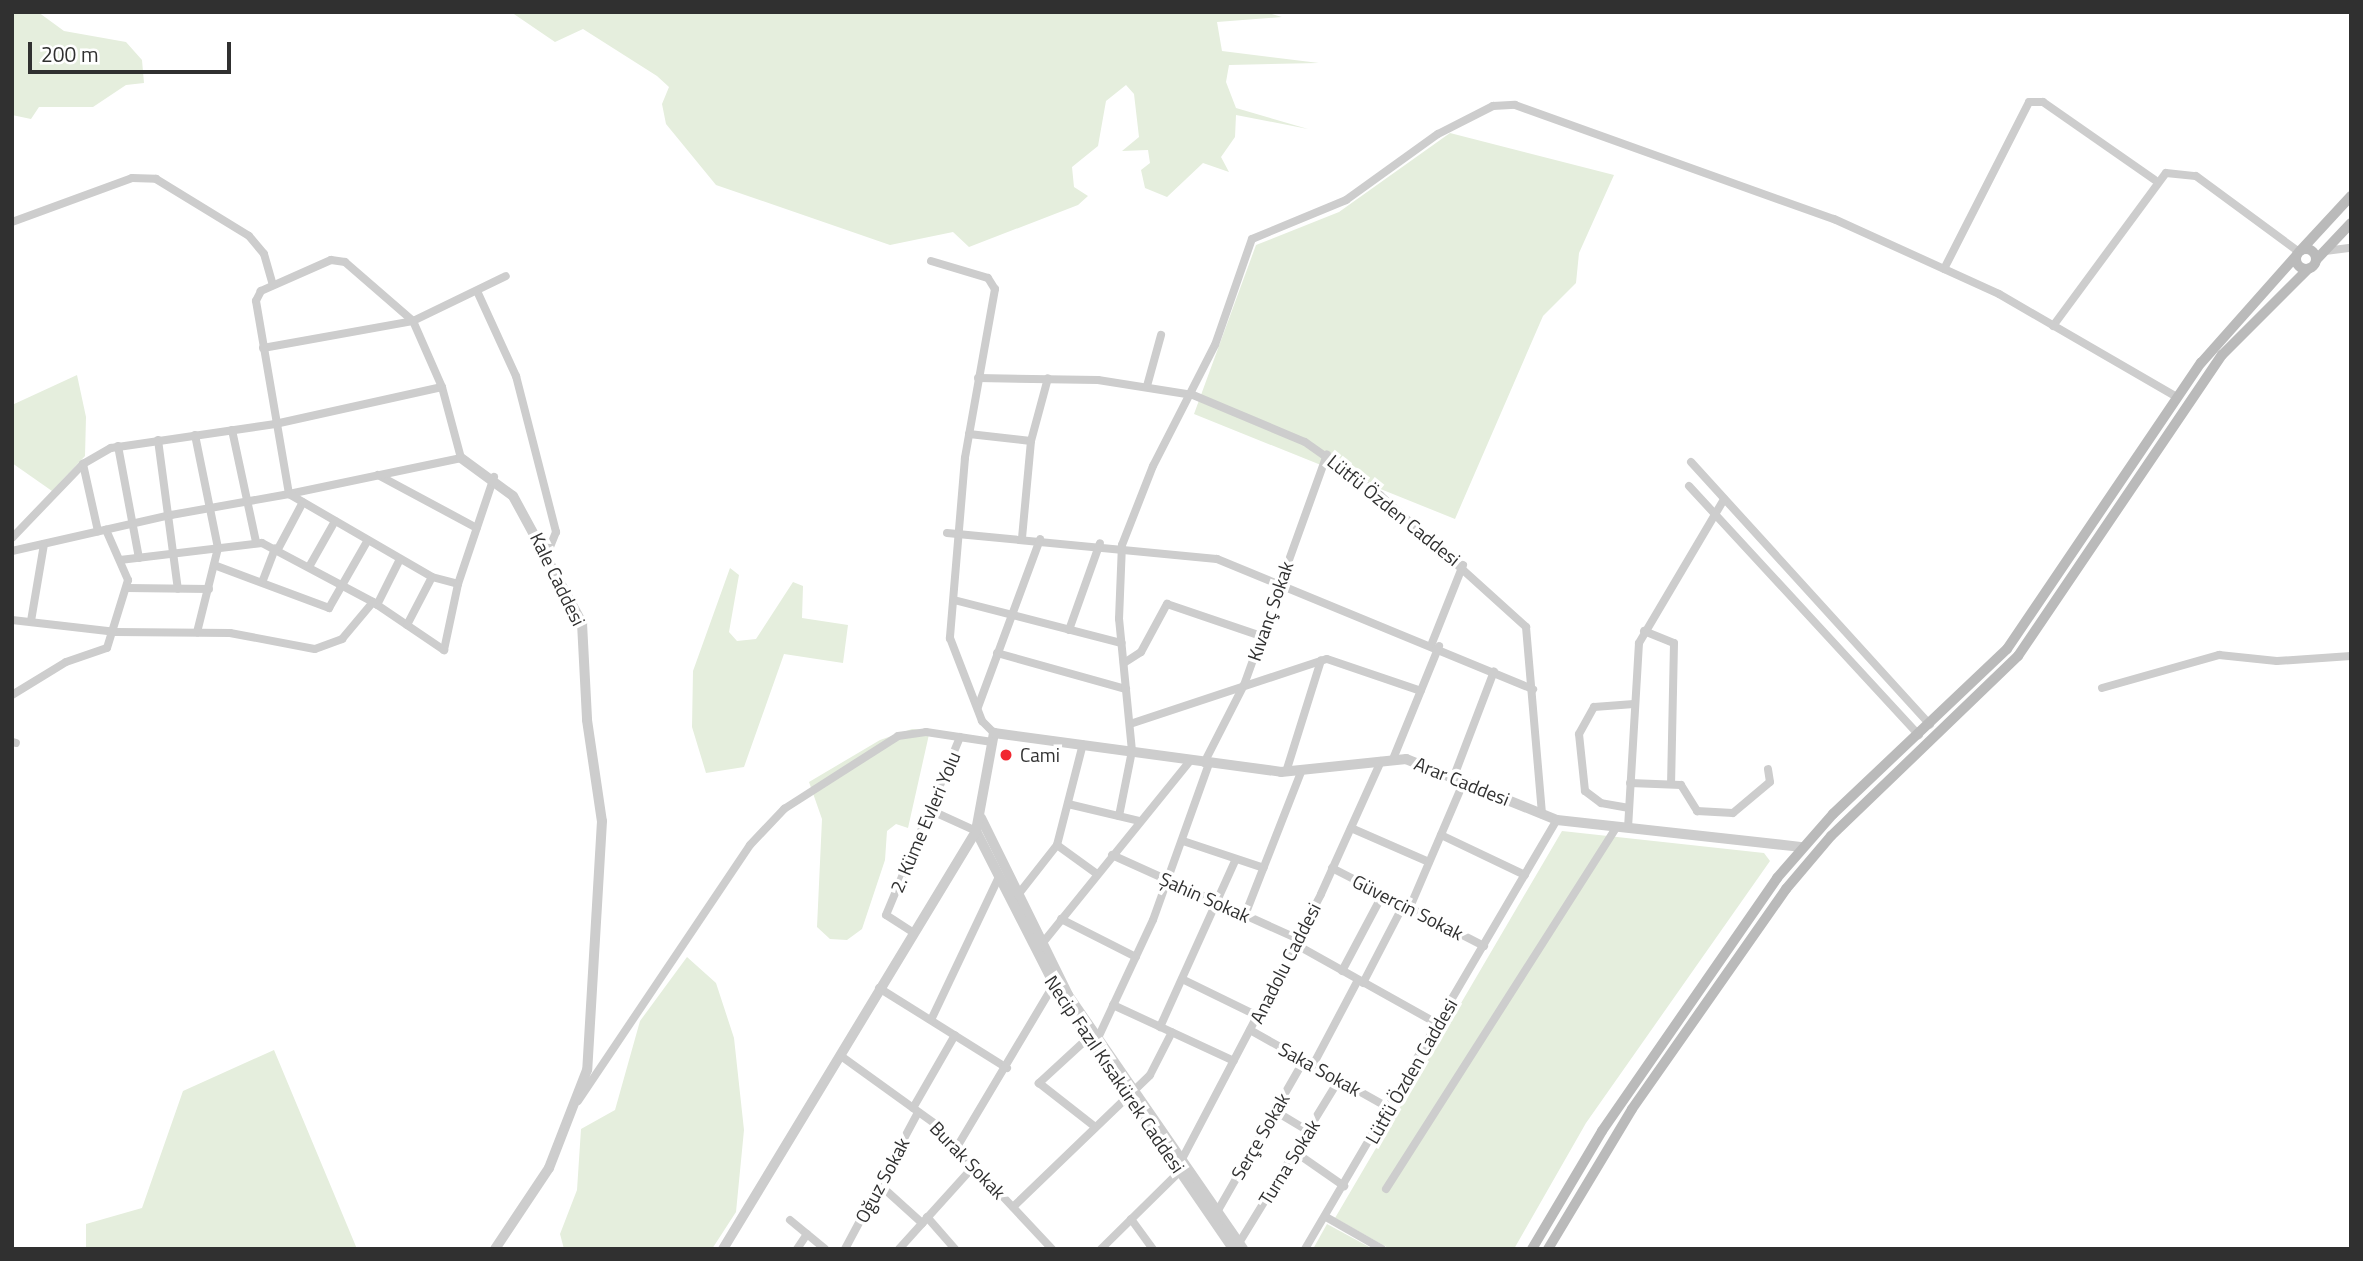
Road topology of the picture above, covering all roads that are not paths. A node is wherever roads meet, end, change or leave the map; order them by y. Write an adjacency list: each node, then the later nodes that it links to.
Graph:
1 (2155, 180): 7 (street); 10 (street); 16 (street)
2 (2351, 195): 7 (main road)
3 (12, 222): 13 (street)
4 (2351, 223): 6 (main road)
5 (2351, 248): 6 (street)
6 (2325, 251): 8 (main road)
7 (2299, 252): 8 (main road); 11 (main road); 24 (main road)
8 (2316, 260): 11 (main road)
9 (931, 261): 19 (street)
10 (1944, 269): 16 (street); 23 (street)
11 (2308, 269): 213 (main road)
12 (506, 276): 14 (street)
13 (273, 285): 15 (street); 18 (street)
14 (477, 291): 15 (street); 64 (street)
15 (413, 321): 18 (street); 22 (street)
16 (2053, 326): 24 (street)
17 (1161, 335): 21 (street)
18 (263, 348): 25 (street)
19 (978, 378): 20 (street, Lütfü Özden Caddesi); 27 (street)
20 (1048, 378): 21 (street, Lütfü Özden Caddesi); 30 (street)
21 (1147, 386): 23 (street, Lütfü Özden Caddesi)
22 (442, 387): 25 (street); 33 (street)
23 (1193, 395): 32 (street, Lütfü Özden Caddesi); 59 (street)
24 (2177, 397): 106 (main road)
25 (275, 424): 26 (street); 39 (street)
26 (232, 430): 28 (street); 40 (street)
27 (969, 434): 30 (street); 51 (street)
28 (195, 435): 29 (street); 43 (street)
29 (158, 440): 31 (street); 45 (street)
30 (1031, 441): 53 (street)
31 (118, 446): 35 (street); 47 (street)
32 (1327, 455): 69 (street, Lütfü Özden Caddesi); 73 (street, Kıvanç Sokak)
33 (461, 457): 36 (street); 37 (street, Kale Caddesi)
34 (1691, 463): 41 (street)
35 (83, 464): 49 (street); 52 (street)
36 (378, 475): 39 (street); 48 (street)
37 (494, 477): 48 (street); 64 (street, Kale Caddesi)
38 (1689, 486): 44 (street)
39 (289, 494): 40 (street); 42 (street)
40 (247, 499): 43 (street); 56 (street)
41 (1724, 499): 44 (street); 106 (street)
42 (303, 502): 46 (street); 61 (street)
43 (210, 507): 45 (street); 60 (street)
44 (1715, 514): 86 (street); 107 (street)
45 (171, 515): 47 (street); 63 (street)
46 (335, 521): 55 (street); 70 (street)
47 (133, 524): 49 (street); 65 (street)
48 (477, 527): 74 (street)
49 (102, 531): 58 (street); 67 (street)
50 (947, 533): 51 (street)
51 (961, 534): 53 (street); 79 (street)
52 (12, 538)
53 (1022, 538): 54 (street)
54 (1040, 539): 57 (street); 81 (street)
55 (368, 540): 66 (street); 75 (street)
56 (256, 542): 60 (street); 61 (street)
57 (1100, 543): 59 (street); 85 (street)
58 (44, 544): 62 (street); 83 (street)
59 (1122, 545): 73 (street); 90 (street)
60 (218, 548): 63 (street); 68 (street)
61 (277, 549): 70 (street); 72 (street)
62 (12, 551)
63 (178, 553): 65 (street); 77 (street)
64 (547, 554): 179 (street, Kale Caddesi)
65 (139, 558): 67 (street)
66 (400, 559): 71 (street); 80 (street)
67 (120, 560): 76 (street)
68 (214, 565): 72 (street); 78 (street)
69 (1463, 565): 91 (street); 98 (street, Lütfü Özden Caddesi)
70 (309, 567): 75 (street)
71 (432, 577): 74 (street); 84 (street)
72 (263, 580): 75 (street)
73 (1279, 582): 89 (street, Kıvanç Sokak); 91 (street)
74 (458, 584): 84 (street)
75 (344, 586): 80 (street)
76 (127, 589): 77 (street); 87 (street)
77 (178, 589): 78 (street)
78 (209, 589): 88 (street)
79 (954, 600): 81 (street); 104 (street)
80 (375, 603): 84 (street); 88 (street)
81 (1013, 616): 85 (street); 92 (street)
82 (12, 620): 83 (street)
83 (31, 621): 87 (street)
84 (407, 625)
85 (1069, 630): 90 (street)
86 (1644, 631): 103 (street); 122 (street)
87 (116, 632): 88 (street); 102 (street)
88 (197, 632)
89 (1261, 636): 95 (street); 97 (street, Kıvanç Sokak)
90 (1122, 643): 95 (street)
91 (1435, 644): 96 (street); 101 (street)
92 (997, 653): 100 (street); 104 (street)
93 (2351, 656): 99 (street)
94 (1321, 660): 97 (street); 101 (street); 117 (street)
95 (1124, 663): 100 (street)
96 (1494, 671): 98 (street); 119 (street)
97 (1244, 685): 105 (street); 115 (street, Kıvanç Sokak)
98 (1533, 688): 126 (street, Lütfü Özden Caddesi)
99 (2102, 688)
100 (1126, 689): 105 (street)
101 (1421, 691): 112 (street)
102 (12, 695)
103 (1634, 704): 121 (street); 124 (street)
104 (978, 706): 109 (street)
105 (1130, 724): 111 (street)
106 (1930, 725): 107 (main road)
107 (1919, 734): 138 (main road)
108 (960, 737): 109 (street); 125 (street, 2. Küme Evleri Yolu); 179 (street)
109 (993, 738): 110 (street, Arar Caddesi); 128 (street)
110 (1083, 744): 111 (street, Arar Caddesi); 123 (street)
111 (1132, 751): 113 (street, Arar Caddesi); 127 (street)
112 (1393, 759): 114 (street, Arar Caddesi); 119 (street, Arar Caddesi)
113 (1190, 761): 115 (street, Arar Caddesi); 130 (street)
114 (1381, 761): 118 (street, Arar Caddesi); 132 (street, Anadolu Caddesi)
115 (1207, 764): 117 (street, Arar Caddesi); 136 (street, Kıvanç Sokak)
116 (1768, 769): 122 (street)
117 (1286, 772): 118 (street, Arar Caddesi)
118 (1301, 772): 142 (street)
119 (1454, 776): 120 (street, Arar Caddesi)
120 (1464, 780): 126 (street, Arar Caddesi); 135 (street, Serçe Sokak)
121 (1630, 783): 122 (street); 124 (street)
122 (1671, 784)
123 (1068, 804): 127 (street); 137 (street)
124 (1629, 808): 133 (street)
125 (930, 810): 134 (street); 154 (street, 2. Küme Evleri Yolu)
126 (1542, 814): 129 (street, Arar Caddesi)
127 (1119, 816): 130 (street)
128 (981, 818): 134 (street); 149 (street, Necip Fazıl Kısakürek Caddesi)
129 (1557, 820): 131 (street, Arar Caddesi); 145 (street, Lütfü Özden Caddesi)
130 (1140, 821): 139 (street)
131 (1617, 827): 133 (street, Arar Caddesi); 191 (street)
132 (1351, 828): 141 (street); 143 (street, Anadolu Caddesi)
133 (1628, 828): 138 (street, Arar Caddesi)
134 (976, 831): 146 (street, Necip Fazıl Kısakürek Caddesi); 154 (street)
135 (1441, 835): 141 (street, Serçe Sokak); 145 (street)
136 (1184, 841): 140 (street); 147 (street, Kıvanç Sokak)
137 (1056, 845): 144 (street); 149 (street)
138 (1803, 846): 212 (main road)
139 (1112, 855): 144 (street); 147 (street, Şahin Sokak)
140 (1236, 859): 142 (street); 150 (street)
141 (1429, 862): 151 (street, Serçe Sokak)
142 (1264, 868): 152 (street)
143 (1332, 868): 148 (street, Güvercin Sokak); 155 (street, Anadolu Caddesi)
144 (1097, 874): 153 (street)
145 (1525, 875): 157 (street, Lütfü Özden Caddesi)
146 (999, 877): 162 (street, Necip Fazıl Kısakürek Caddesi); 166 (street)
147 (1168, 880): 150 (street, Şahin Sokak); 158 (street, Kıvanç Sokak)
148 (1383, 894): 151 (street, Güvercin Sokak); 159 (street)
149 (1017, 896): 156 (street, Necip Fazıl Kısakürek Caddesi)
150 (1217, 902): 152 (street, Şahin Sokak); 160 (street)
151 (1407, 906): 157 (street, Güvercin Sokak); 161 (street, Serçe Sokak)
152 (1245, 915): 155 (street, Şahin Sokak)
153 (1061, 919): 156 (street); 158 (street)
154 (914, 933): 163 (street)
155 (1296, 942): 159 (street, Şahin Sokak); 165 (street, Anadolu Caddesi)
156 (1041, 945): 172 (street, Necip Fazıl Kısakürek Caddesi)
157 (1484, 946): 167 (street, Lütfü Özden Caddesi)
158 (1136, 957): 164 (street, Kıvanç Sokak)
159 (1342, 971): 161 (street, Şahin Sokak)
160 (1182, 979): 165 (street); 168 (street)
161 (1361, 981): 167 (street, Şahin Sokak); 175 (street, Serçe Sokak)
162 (1054, 984): 172 (street, Necip Fazıl Kısakürek Caddesi); 176 (street)
163 (879, 988): 166 (street); 173 (street)
164 (1113, 1005): 168 (street); 172 (street, Kıvanç Sokak)
165 (1258, 1016): 169 (street, Anadolu Caddesi)
166 (931, 1020): 171 (street)
167 (1438, 1024): 180 (street, Lütfü Özden Caddesi)
168 (1160, 1027): 170 (street)
169 (1250, 1031): 174 (street, Anadolu Caddesi); 175 (street, Saka Sokak)
170 (1172, 1032): 174 (street); 178 (street)
171 (955, 1035): 176 (street); 181 (street, Oğuz Sokak)
172 (1092, 1039): 178 (street, Necip Fazıl Kısakürek Caddesi); 183 (street)
173 (841, 1056): 181 (street, Burak Sokak); 201 (street)
174 (1234, 1061): 188 (street, Anadolu Caddesi)
175 (1308, 1063): 177 (street, Saka Sokak); 182 (street, Serçe Sokak)
176 (1007, 1068): 185 (street)
177 (1339, 1080): 180 (street, Saka Sokak); 184 (street, Turna Sokak)
178 (1129, 1092): 183 (street); 188 (street, Necip Fazıl Kısakürek Caddesi)
179 (578, 1101): 200 (street, Kale Caddesi)
180 (1389, 1108): 190 (street, Lütfü Özden Caddesi)
181 (915, 1110): 185 (street, Burak Sokak); 189 (street, Oğuz Sokak)
182 (1275, 1111): 184 (street); 193 (street, Serçe Sokak)
183 (1094, 1126): 192 (street)
184 (1308, 1131): 186 (street, Turna Sokak)
185 (957, 1147): 187 (street, Burak Sokak)
186 (1295, 1152): 190 (street); 199 (street, Turna Sokak)
187 (974, 1166): 192 (street, Burak Sokak); 197 (street)
188 (1180, 1166): 193 (street, Necip Fazıl Kısakürek Caddesi); 195 (street, Anadolu Caddesi); 199 (street, Necip Fazıl Kısakürek Caddesi)
189 (880, 1185): 197 (street); 204 (street, Oğuz Sokak)
190 (1344, 1185): 194 (street, Lütfü Özden Caddesi)
191 (1386, 1189)
192 (1013, 1207): 207 (street, Burak Sokak)
193 (1216, 1212): 199 (street, Necip Fazıl Kısakürek Caddesi)
194 (1326, 1217): 210 (street, Lütfü Özden Caddesi); 211 (street)
195 (1131, 1219): 208 (street, Anadolu Caddesi); 209 (street)
196 (790, 1220): 198 (street)
197 (925, 1220): 205 (street); 206 (street)
198 (807, 1234): 202 (street); 203 (street)
199 (1238, 1247)
200 (495, 1249)
201 (723, 1249)
202 (797, 1249)
203 (825, 1249)
204 (845, 1249)
205 (899, 1249)
206 (955, 1249)
207 (1052, 1249)
208 (1101, 1249)
209 (1153, 1249)
210 (1305, 1249)
211 (1382, 1249)
212 (1532, 1249)
213 (1548, 1249)

